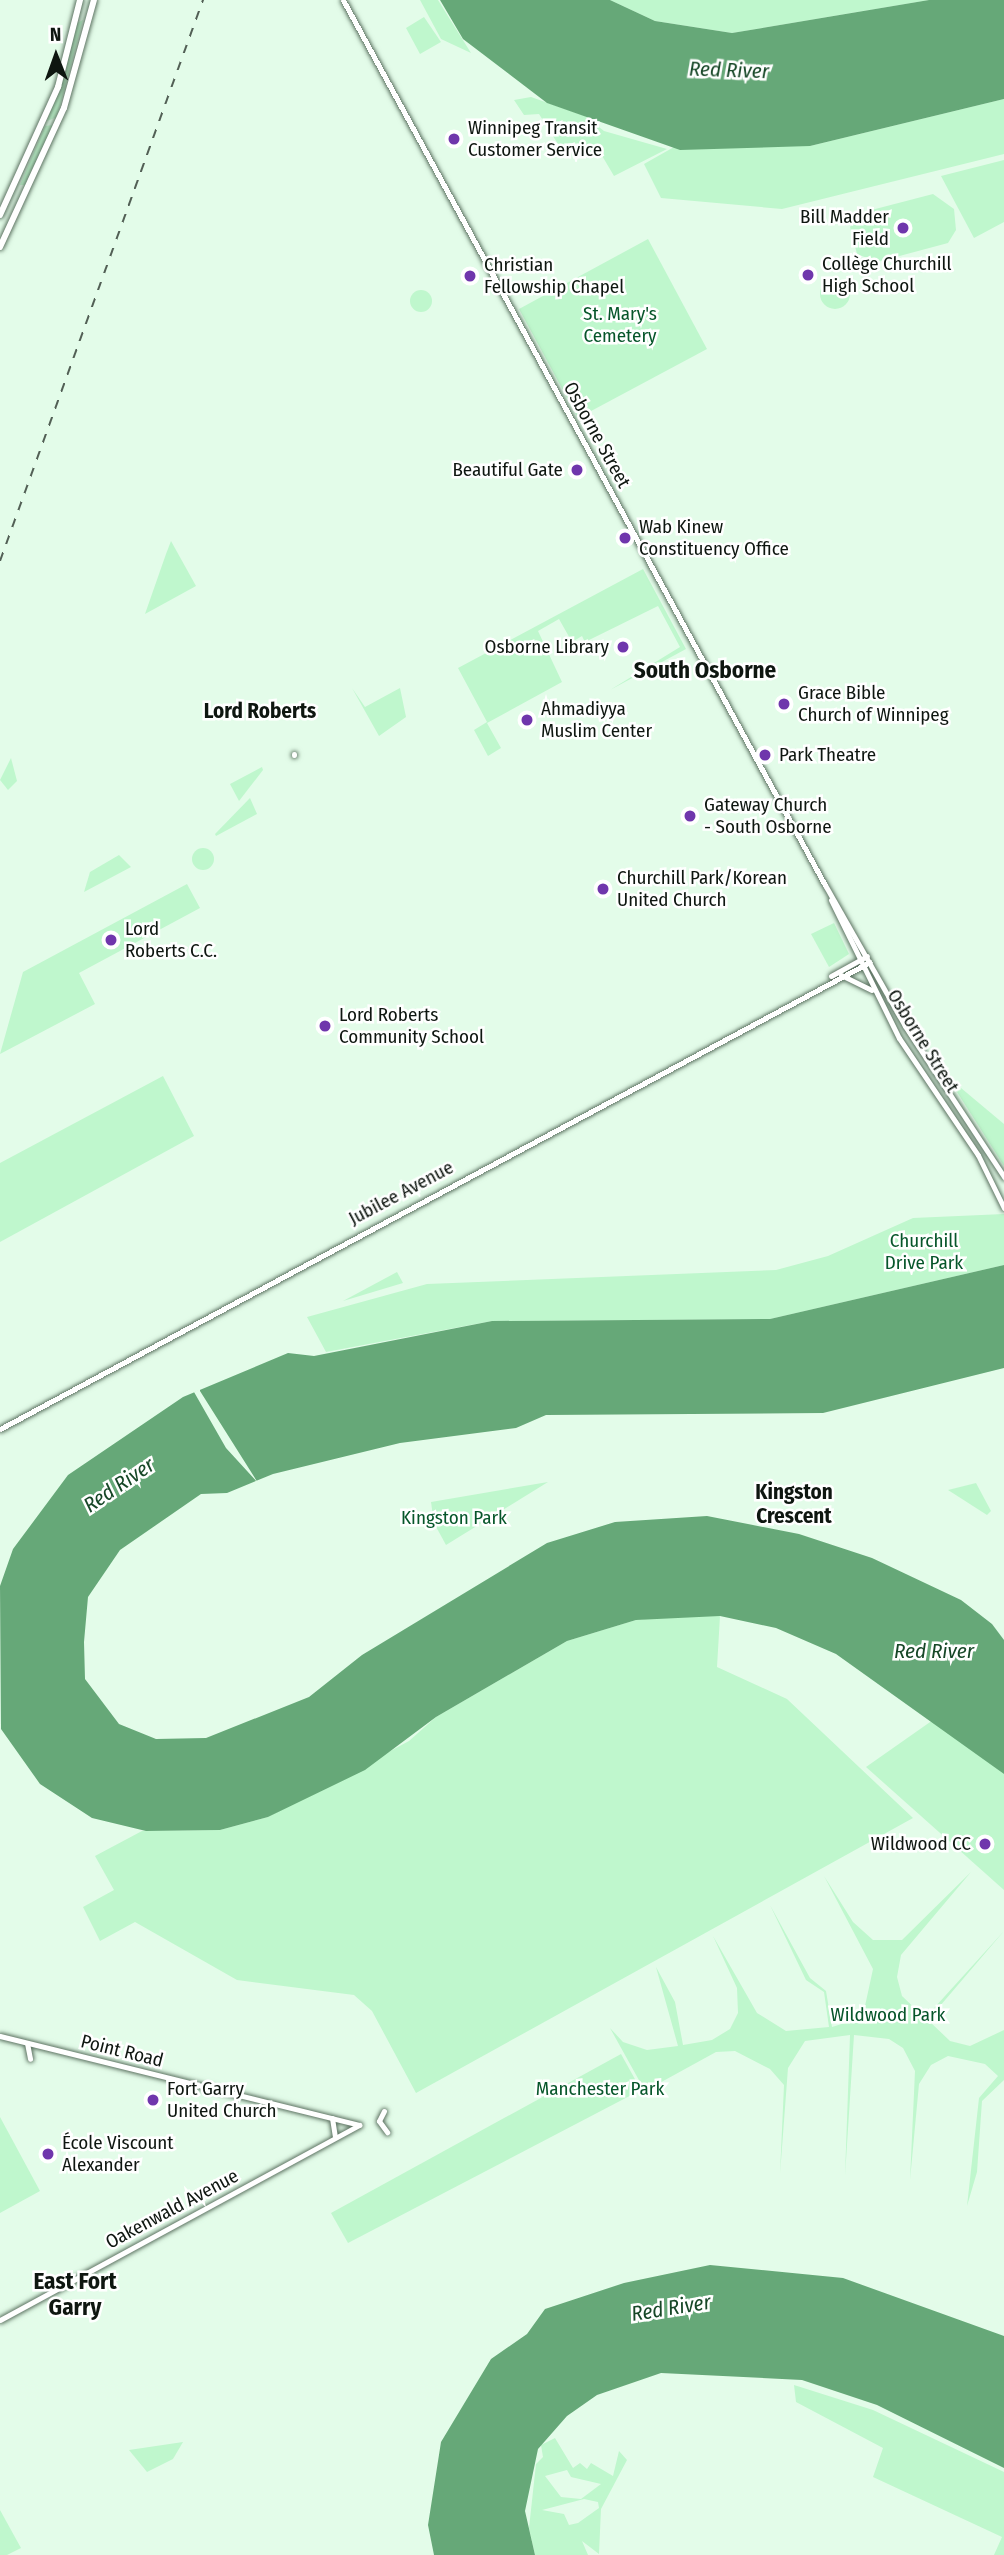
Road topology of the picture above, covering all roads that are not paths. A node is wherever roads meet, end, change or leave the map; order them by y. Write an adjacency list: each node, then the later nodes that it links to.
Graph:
1 (80, 0): 5 (main road)
2 (94, 0): 4 (main road)
3 (343, 0): 8 (main road, Osborne Street)
4 (60, 116): 5 (main road); 7 (main road)
5 (43, 123): 6 (main road)
6 (0, 215)
7 (0, 247)
8 (825, 885): 9 (main road, Osborne Street); 10 (main road, Osborne Street)
9 (868, 959): 10 (main road, Jubilee Avenue); 14 (main road, Osborne Street)
10 (860, 964): 11 (main road, Jubilee Avenue); 12 (main road, Jubilee Avenue); 13 (main road, Osborne Street)
11 (841, 975): 12 (main road, Jubilee Avenue); 13 (main road)
12 (817, 985): 16 (main road, Jubilee Avenue)
13 (875, 993): 15 (main road, Osborne Street)
14 (1004, 1177)
15 (1004, 1208)
16 (0, 1429)
17 (0, 2036): 18 (main road, Point Road)
18 (27, 2043): 19 (main road); 21 (main road, Point Road)
19 (30, 2059)
20 (384, 2110): 23 (main road)
21 (332, 2118): 22 (main road, Point Road); 24 (main road)
22 (359, 2125): 24 (main road, Oakenwald Avenue)
23 (387, 2132)
24 (332, 2139): 25 (main road, Oakenwald Avenue)
25 (0, 2320)

